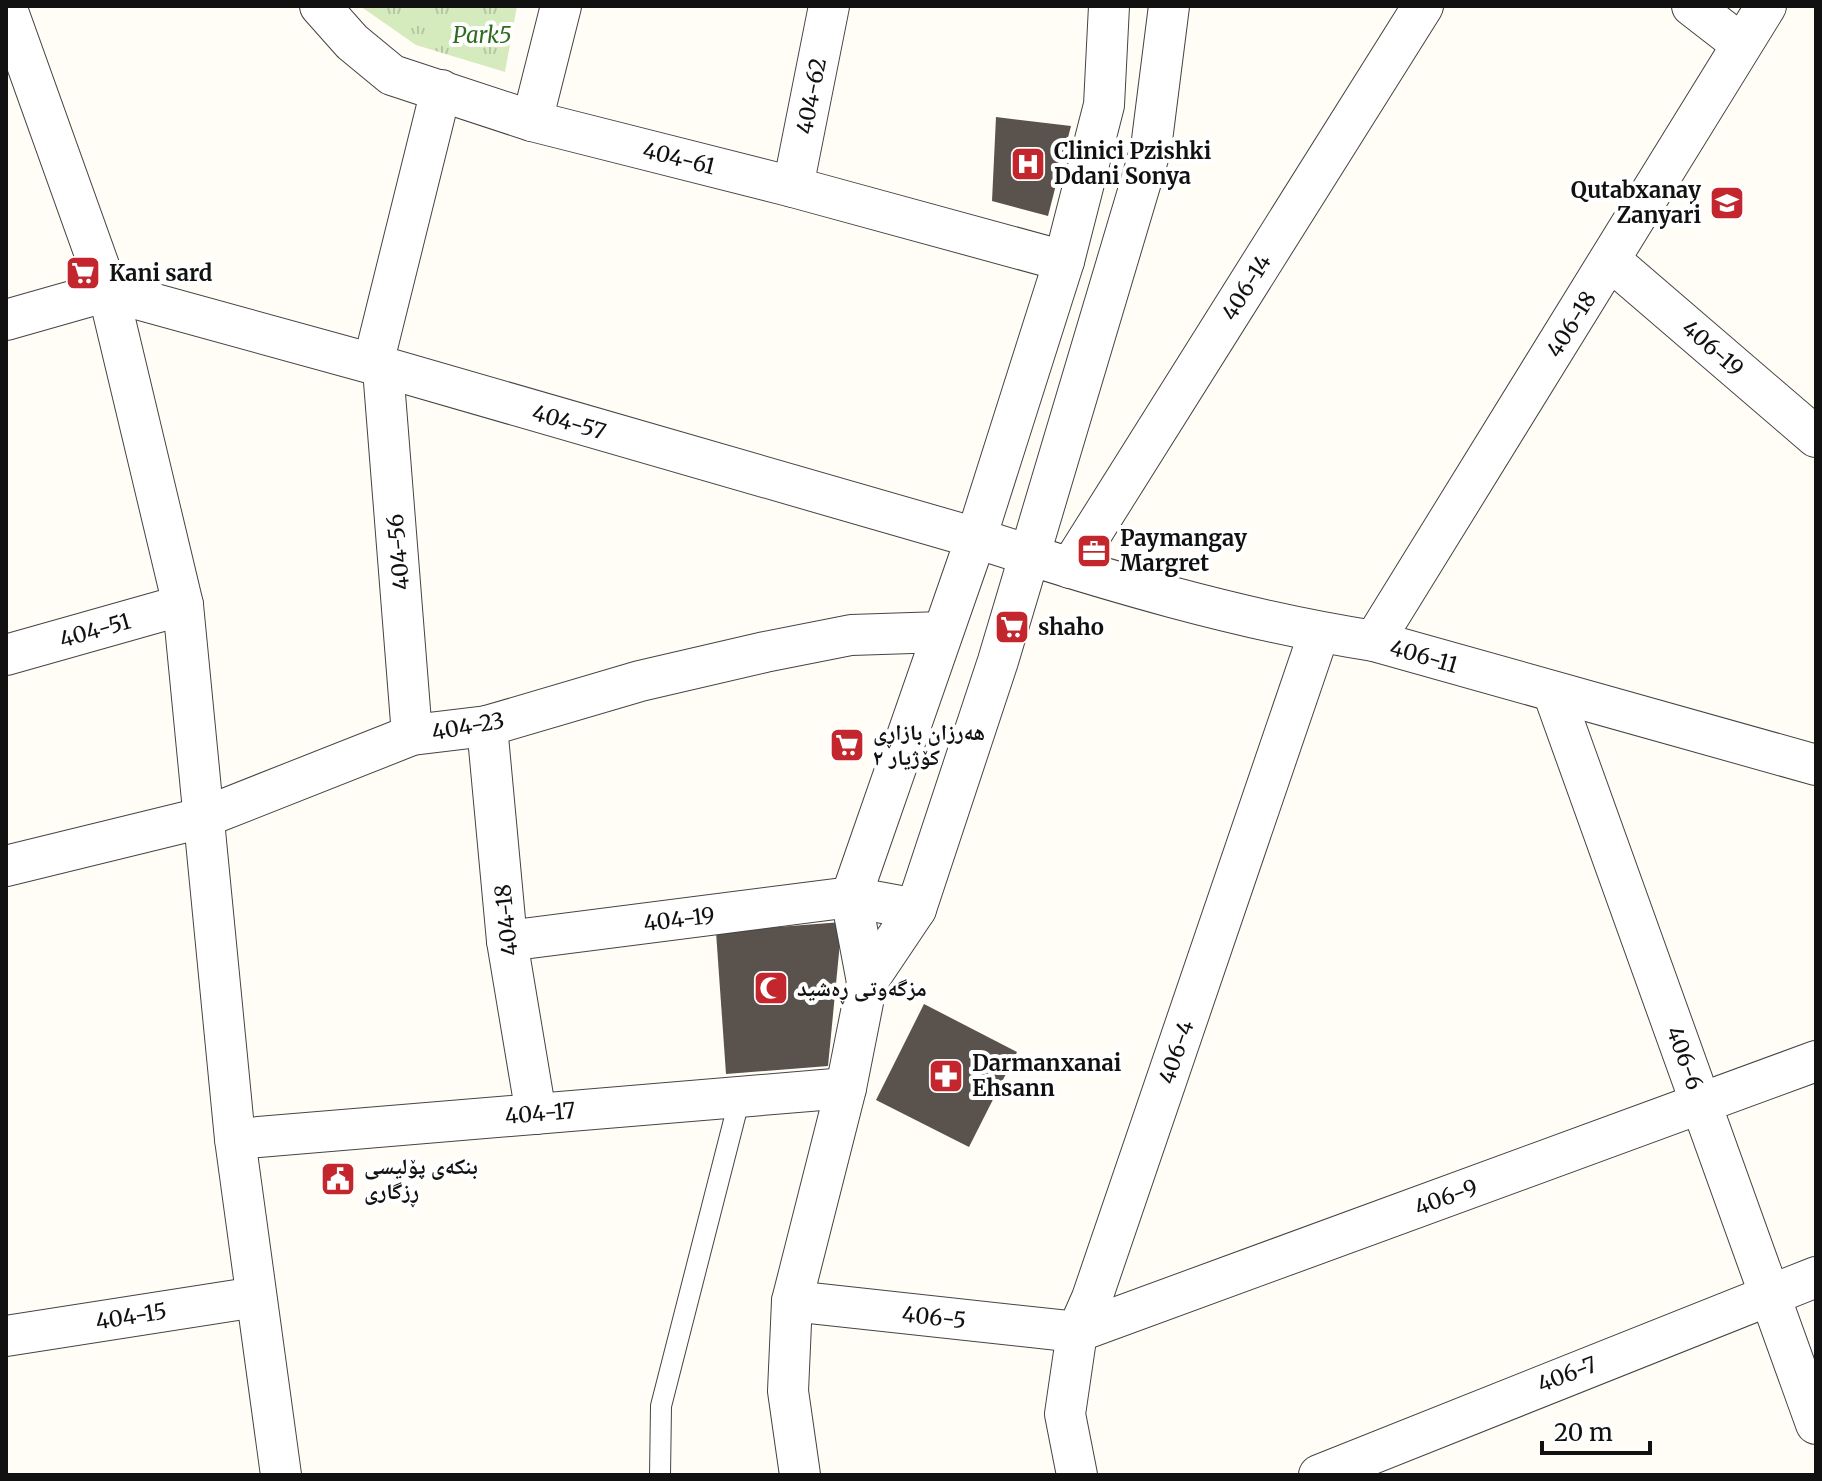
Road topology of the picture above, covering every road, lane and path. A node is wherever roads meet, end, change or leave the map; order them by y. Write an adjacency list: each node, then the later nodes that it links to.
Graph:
1 (6, 6): 16 (street)
2 (320, 6): 11 (street, 404-61)
3 (561, 6): 12 (street)
4 (829, 6): 13 (street, 404-62)
5 (1109, 6): 15 (street)
6 (1169, 6): 21 (street)
7 (1423, 6): 22 (street, 406-14)
8 (1692, 6): 10 (street)
9 (1766, 6): 10 (street, 406-18)
10 (1741, 44): 14 (street, 406-18)
11 (441, 90): 12 (street, 404-61); 18 (street, 404-56)
12 (532, 121): 13 (street, 404-61)
13 (793, 187): 15 (street, 404-61)
14 (1610, 260): 19 (street, 406-19); 26 (street, 406-18)
15 (1064, 261): 20 (street)
16 (108, 291): 17 (street); 18 (street, 404-57); 23 (street)
17 (6, 320)
18 (378, 366): 20 (street, 404-57); 30 (street, 404-56)
19 (1816, 437)
20 (976, 538): 21 (street, 404-57); 24 (street)
21 (1030, 555): 22 (street, 406-11); 35 (street)
22 (1070, 568): 25 (street, 406-11)
23 (183, 605): 27 (street, 404-51); 32 (street)
24 (942, 632): 29 (street, 404-23); 34 (street)
25 (1319, 633): 26 (street, 406-11); 48 (street, 406-4)
26 (1374, 641): 28 (street, 406-11)
27 (6, 655)
28 (1553, 692): 31 (street, 406-11); 41 (street, 406-6)
29 (487, 726): 30 (street, 404-23); 36 (street, 404-18)
30 (412, 735): 32 (street, 404-23)
31 (1816, 765)
32 (202, 818): 33 (street, 404-23); 43 (street)
33 (6, 866)
34 (851, 897): 35 (street, 404-19); 36 (street, 404-19); 37 (street)
35 (916, 909): 37 (street)
36 (507, 941): 42 (street, 404-18)
37 (867, 982): 39 (street)
38 (1816, 1061): 41 (street, 406-9)
39 (846, 1088): 40 (street, 404-17); 47 (street)
40 (740, 1097): 42 (street, 404-17); 53 (lane)
41 (1701, 1104): 45 (street, 406-6); 48 (street, 406-9)
42 (536, 1114): 43 (street, 404-17)
43 (235, 1139): 46 (street)
44 (1816, 1277): 45 (street, 406-7)
45 (1770, 1295): 50 (street, 406-6); 55 (street, 406-7)
46 (256, 1297): 49 (street, 404-15); 52 (street)
47 (792, 1301): 48 (street, 406-5); 51 (street)
48 (1077, 1332): 54 (street, 406-4)
49 (6, 1336)
50 (1816, 1424)
51 (793, 1469)
52 (281, 1475)
53 (660, 1475)
54 (1077, 1475)
55 (1319, 1475)

